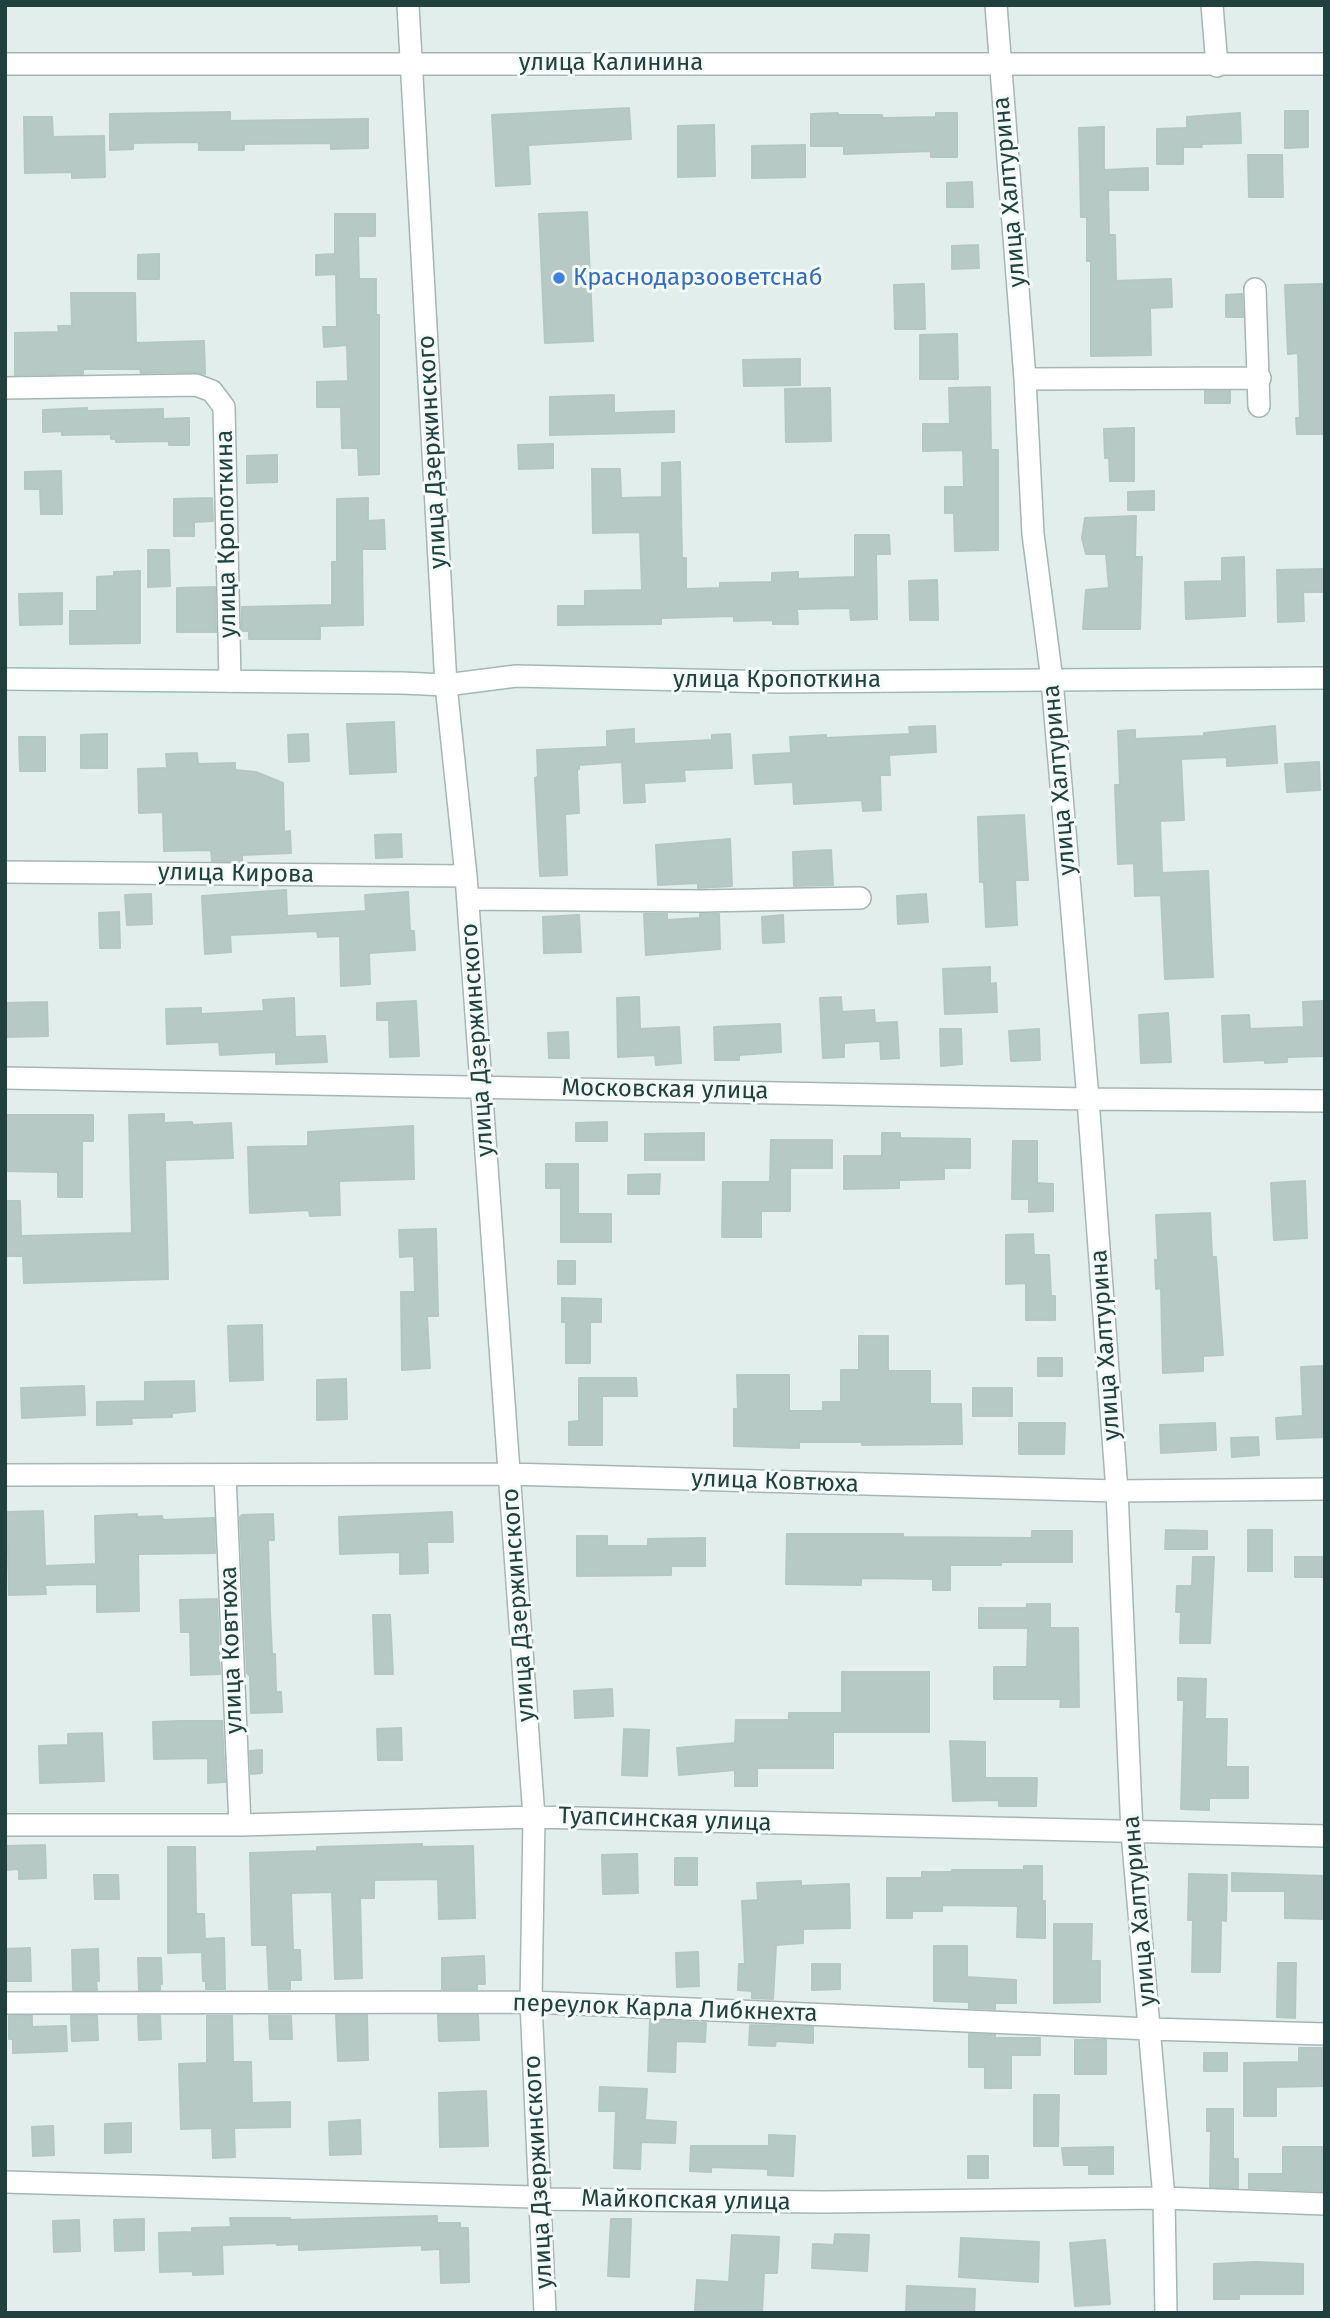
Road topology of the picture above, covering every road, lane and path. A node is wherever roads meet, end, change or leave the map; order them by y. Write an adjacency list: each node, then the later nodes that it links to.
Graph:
1 (408, 5): 4 (street, улица Дзержинского)
2 (996, 5): 7 (street, улица Халтурина)
3 (1212, 5): 8 (street)
4 (413, 63): 5 (street, улица Калинина); 7 (street, улица Калинина); 18 (street, улица Дзержинского)
5 (5, 64)
6 (1325, 64): 8 (street, улица Калинина)
7 (999, 65): 8 (street, улица Калинина); 11 (street, улица Халтурина)
8 (1217, 66)
9 (1255, 289): 10 (street)
10 (1259, 378): 11 (street); 13 (street)
11 (1025, 379): 16 (street, улица Халтурина)
12 (5, 388): 17 (street, улица Кропоткина)
13 (1259, 406)
14 (1325, 678): 16 (street, улица Кропоткина)
15 (5, 679): 17 (street, улица Кропоткина)
16 (1052, 680): 18 (street, улица Кропоткина); 25 (street, улица Халтурина)
17 (230, 681): 18 (street, улица Кропоткина)
18 (446, 685): 20 (street, улица Дзержинского)
19 (5, 872): 20 (street, улица Кирова)
20 (466, 876): 22 (street, улица Дзержинского)
21 (860, 898): 22 (street, улица Дзержинского)
22 (468, 899): 24 (street, улица Дзержинского)
23 (5, 1078): 24 (street, Московская улица)
24 (481, 1087): 25 (street, Московская улица); 27 (street, улица Дзержинского)
25 (1088, 1099): 26 (street, Московская улица); 31 (street, улица Халтурина)
26 (1325, 1101)
27 (509, 1474): 29 (street, улица Ковтюха); 31 (street, улица Ковтюха); 32 (street, улица Дзержинского)
28 (5, 1475): 29 (street, улица Ковтюха)
29 (225, 1475): 34 (street, улица Ковтюха)
30 (1325, 1489): 31 (street, улица Ковтюха)
31 (1117, 1491): 35 (street, улица Халтурина)
32 (534, 1816): 34 (street, Туапсинская улица); 35 (street, Туапсинская улица); 38 (street, улица Дзержинского)
33 (5, 1825): 34 (street, Туапсинская улица)
34 (240, 1825)
35 (1132, 1833): 36 (street, Туапсинская улица); 39 (street, улица Халтурина)
36 (1325, 1836)
37 (5, 2003): 38 (street, переулок Карла Либкнехта)
38 (531, 2003): 39 (street, переулок Карла Либкнехта); 43 (street, улица Дзержинского)
39 (1150, 2029): 40 (street, переулок Карла Либкнехта); 42 (street, улица Халтурина)
40 (1325, 2034)
41 (5, 2182): 43 (street, Майкопская улица)
42 (1164, 2198): 43 (street, Майкопская улица); 44 (street, Майкопская улица); 46 (street, улица Халтурина)
43 (539, 2199): 45 (street, улица Дзержинского)
44 (1325, 2204)
45 (545, 2313)
46 (1166, 2313)

